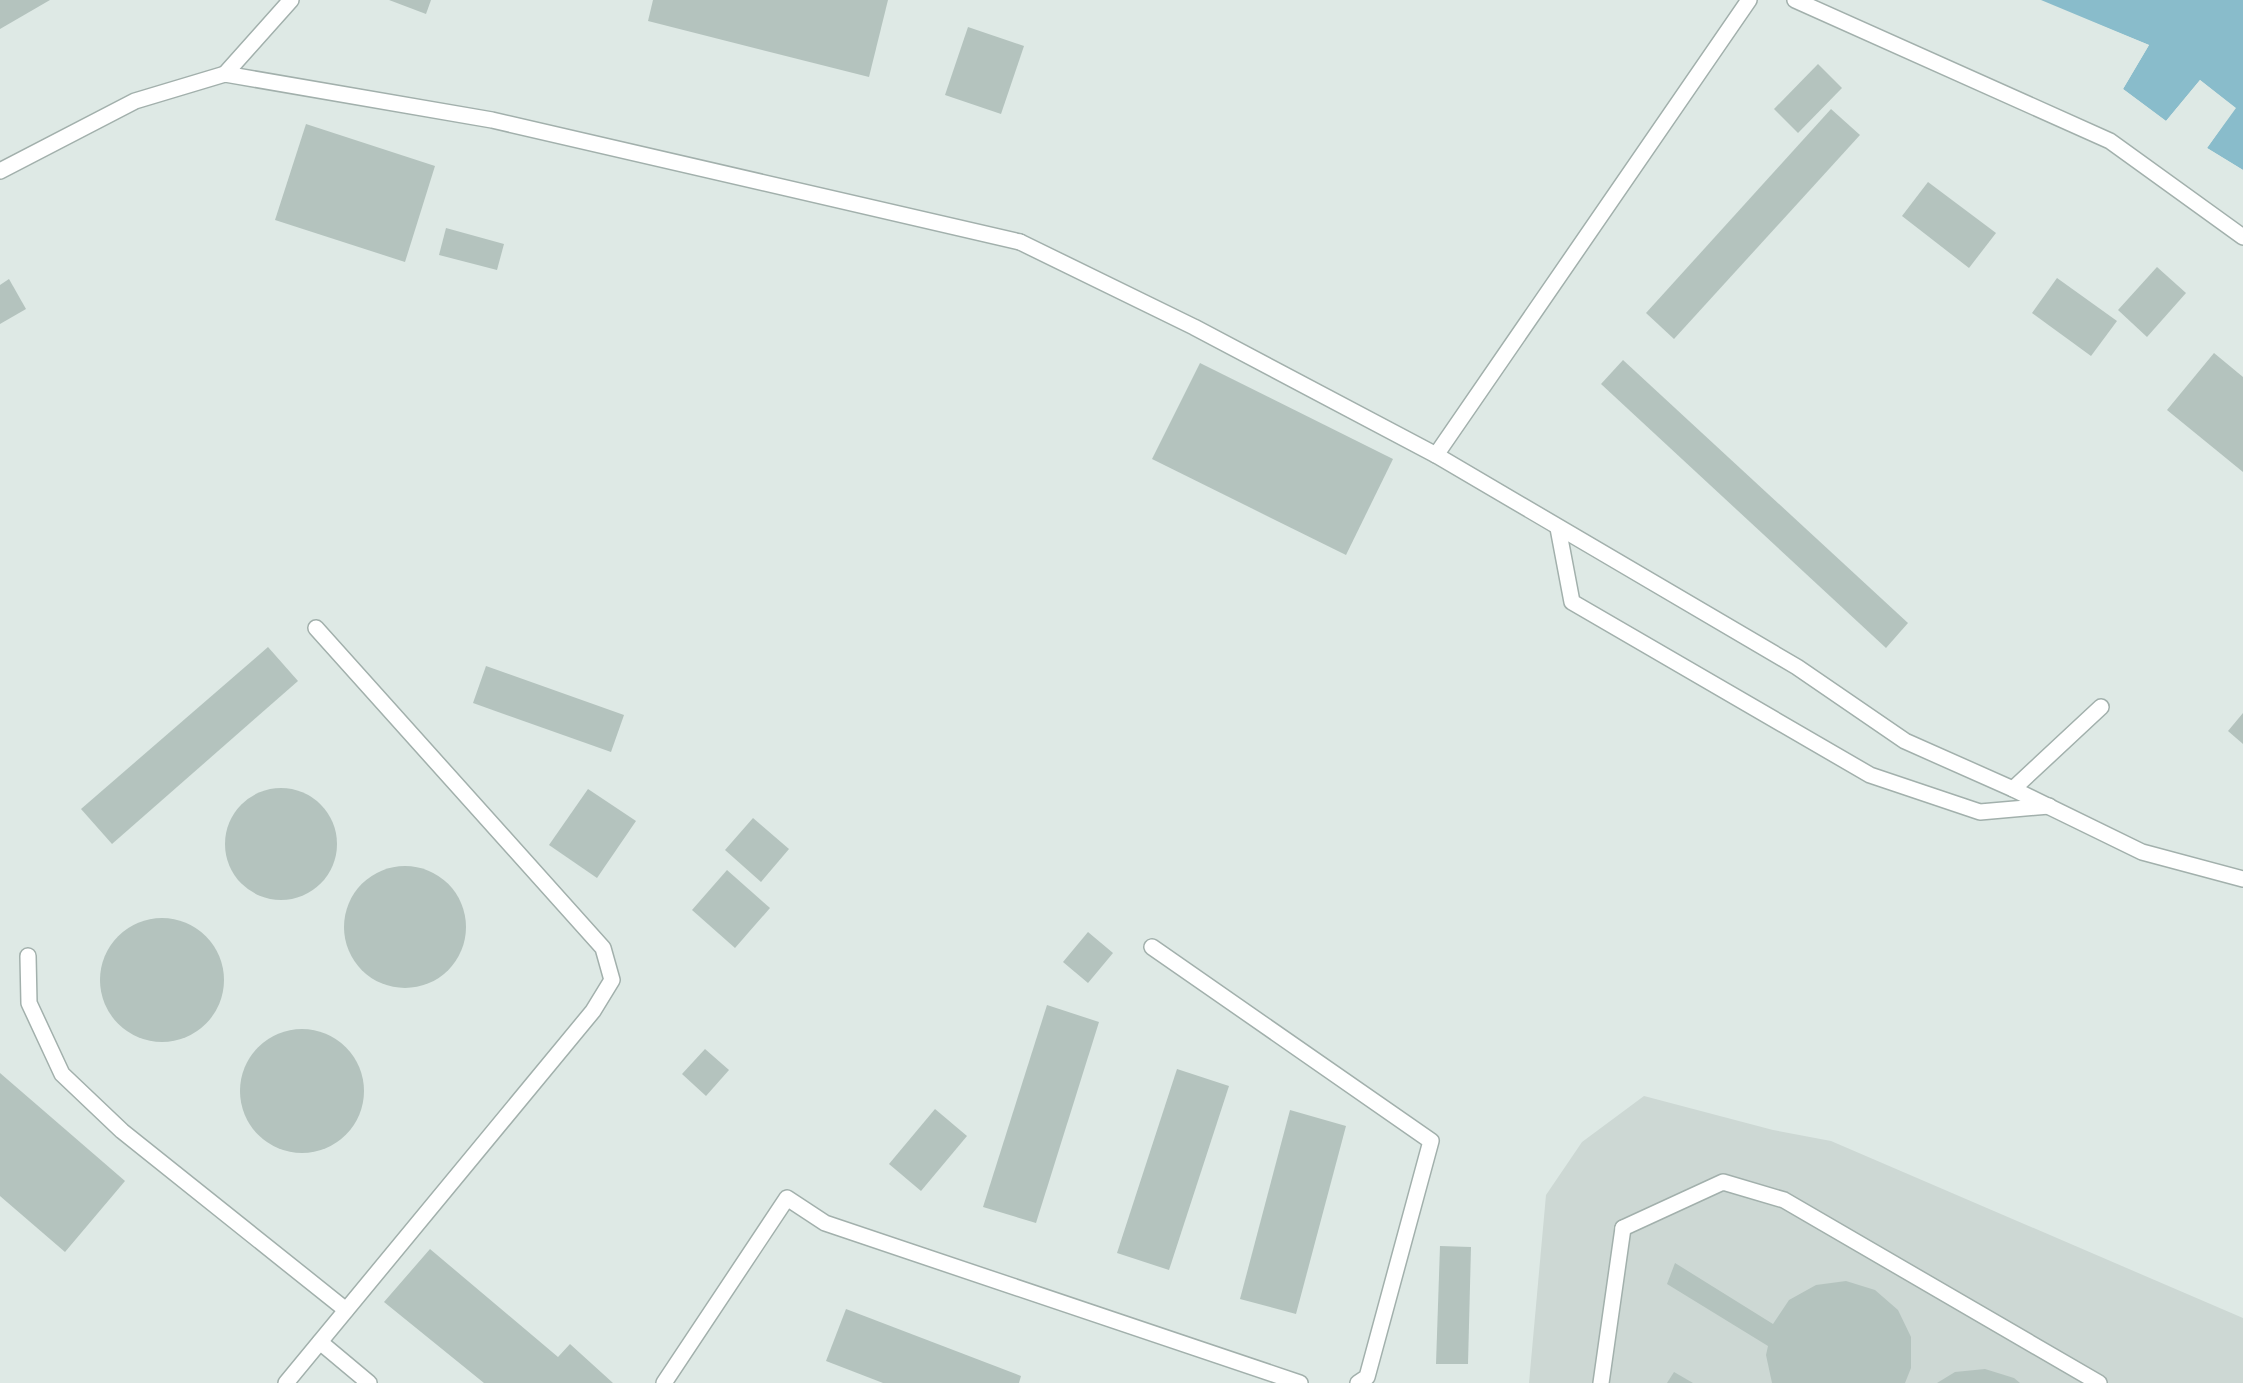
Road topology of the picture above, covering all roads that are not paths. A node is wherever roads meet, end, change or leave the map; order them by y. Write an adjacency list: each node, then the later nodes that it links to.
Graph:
1 (291, 0): 4 (street)
2 (1749, 0): 7 (street)
3 (1795, 0): 6 (street)
4 (225, 74): 5 (street); 7 (street)
5 (0, 171)
6 (2243, 237)
7 (1436, 455): 8 (street)
8 (1558, 528): 11 (street); 12 (street)
9 (316, 628): 16 (street)
10 (2101, 707): 11 (street)
11 (2013, 788): 12 (street)
12 (2049, 806): 13 (street)
13 (2243, 879)
14 (1152, 947): 22 (street)
15 (28, 956): 16 (street)
16 (346, 1310): 17 (street)
17 (320, 1342): 18 (street); 19 (street)
18 (286, 1383)
19 (369, 1383)
20 (664, 1383): 21 (street)
21 (1300, 1383)
22 (1358, 1383)
23 (1600, 1383): 24 (street)
24 (2099, 1383)

